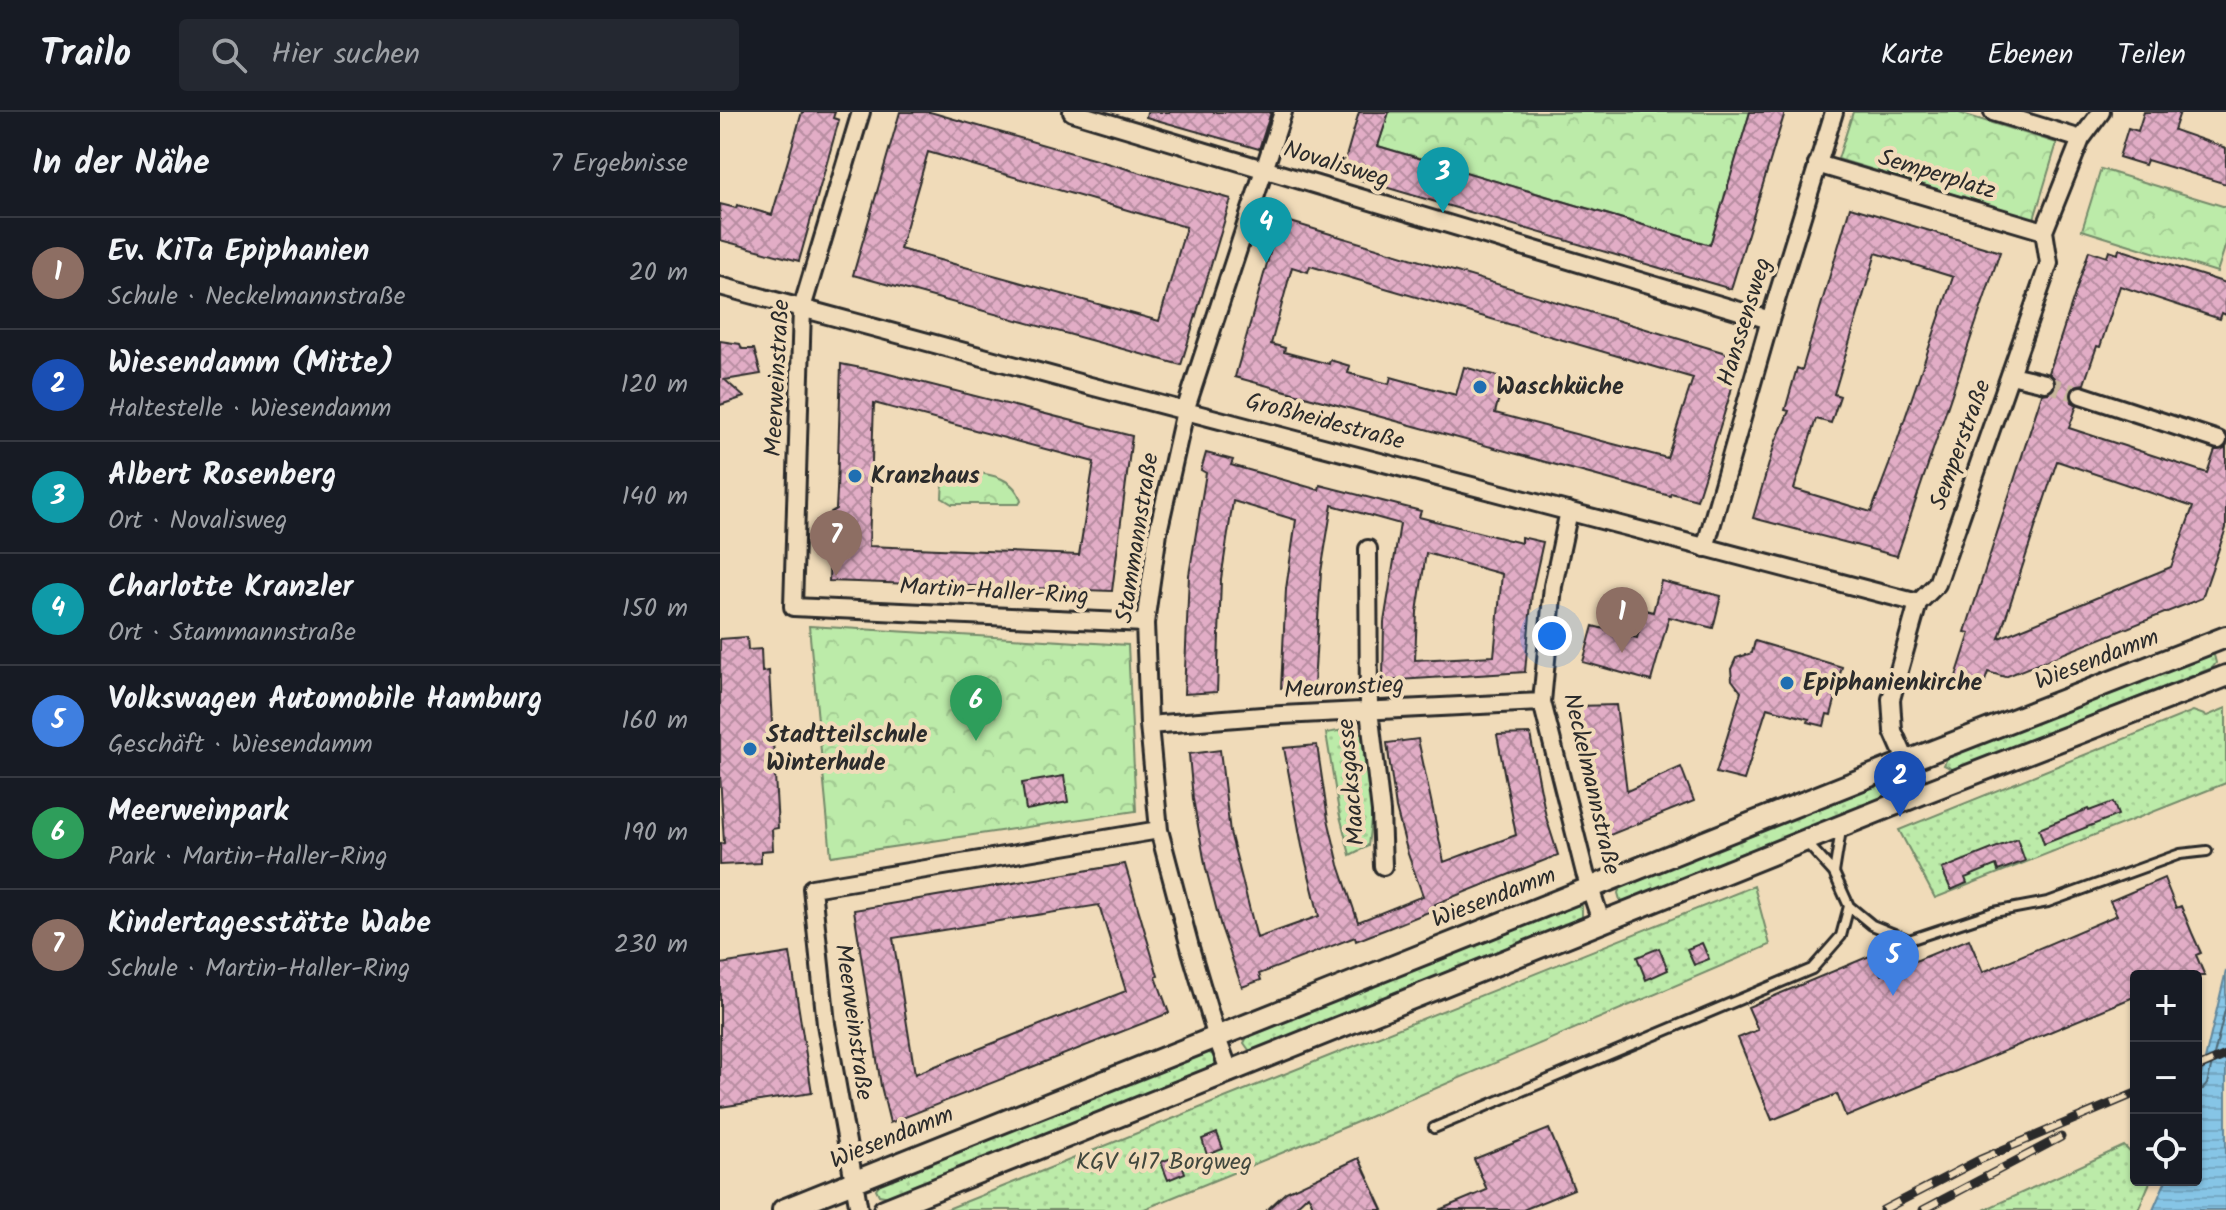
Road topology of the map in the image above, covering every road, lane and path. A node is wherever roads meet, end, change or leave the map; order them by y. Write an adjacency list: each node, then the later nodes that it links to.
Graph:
1 (861, 112): 12 (street, Meerweinstraße)
2 (1072, 112): 9 (street, Novalisweg)
3 (1283, 112): 9 (street, Stammannstraße)
4 (1834, 112): 8 (street, Hanssensweg)
5 (1993, 112): 7 (street)
6 (2101, 112): 7 (street, Semperstraße)
7 (2081, 139): 10 (street, Semperstraße)
8 (1817, 164): 10 (street, Semperplatz); 13 (street, Hanssensweg)
9 (1265, 169): 13 (street, Novalisweg); 17 (street, Stammannstraße)
10 (2044, 231): 14 (street, Semperstraße)
11 (720, 286): 12 (street, Großheidestraße)
12 (802, 308): 17 (street, Großheidestraße); 23 (street, Meerweinstraße)
13 (1770, 320): 20 (street, Hanssensweg)
14 (2011, 375): 15 (street); 22 (street, Semperstraße)
15 (2045, 383)
16 (2081, 395): 18 (street)
17 (1185, 411): 19 (street, Großheidestraße); 24 (street, Stammannstraße)
18 (2218, 440)
19 (1569, 511): 20 (street, Großheidestraße); 27 (street, Neckelmannstraße)
20 (1705, 548): 22 (street, Großheidestraße)
21 (1368, 549): 28 (street, Maacksgasse)
22 (1918, 603): 30 (street, Semperstraße)
23 (793, 607): 24 (street, Martin-Haller-Ring)
24 (1145, 623): 29 (street, Stammannstraße)
25 (2226, 637): 30 (street, Wiesendamm)
26 (2226, 676): 31 (street)
27 (1542, 702): 28 (street, Meuronstieg); 38 (street, Neckelmannstraße)
28 (1369, 710): 29 (street, Meuronstieg); 36 (street, Maacksgasse)
29 (1149, 725): 33 (street, Stammannstraße)
30 (1905, 762): 31 (street, Semperstraße); 38 (street, Wiesendamm)
31 (1921, 794): 32 (street)
32 (1841, 828): 34 (street); 37 (lane)
33 (1159, 830): 41 (street, Stammannstraße); 44 (street, Meerweinstraße)
34 (1805, 842): 37 (lane); 40 (street)
35 (2207, 851): 39 (lane)
36 (1383, 866)
37 (1834, 873): 39 (lane)
38 (1591, 888): 40 (street, Neckelmannstraße); 41 (street, Wiesendamm)
39 (1849, 906): 43 (lane)
40 (1602, 924): 42 (street)
41 (1217, 1038): 42 (street, Stammannstraße); 44 (street, Wiesendamm)
42 (1230, 1073): 47 (street)
43 (1434, 1128)
44 (855, 1181): 45 (street, Wiesendamm); 46 (street, Meerweinstraße)
45 (783, 1210)
46 (859, 1210)
47 (884, 1210)

